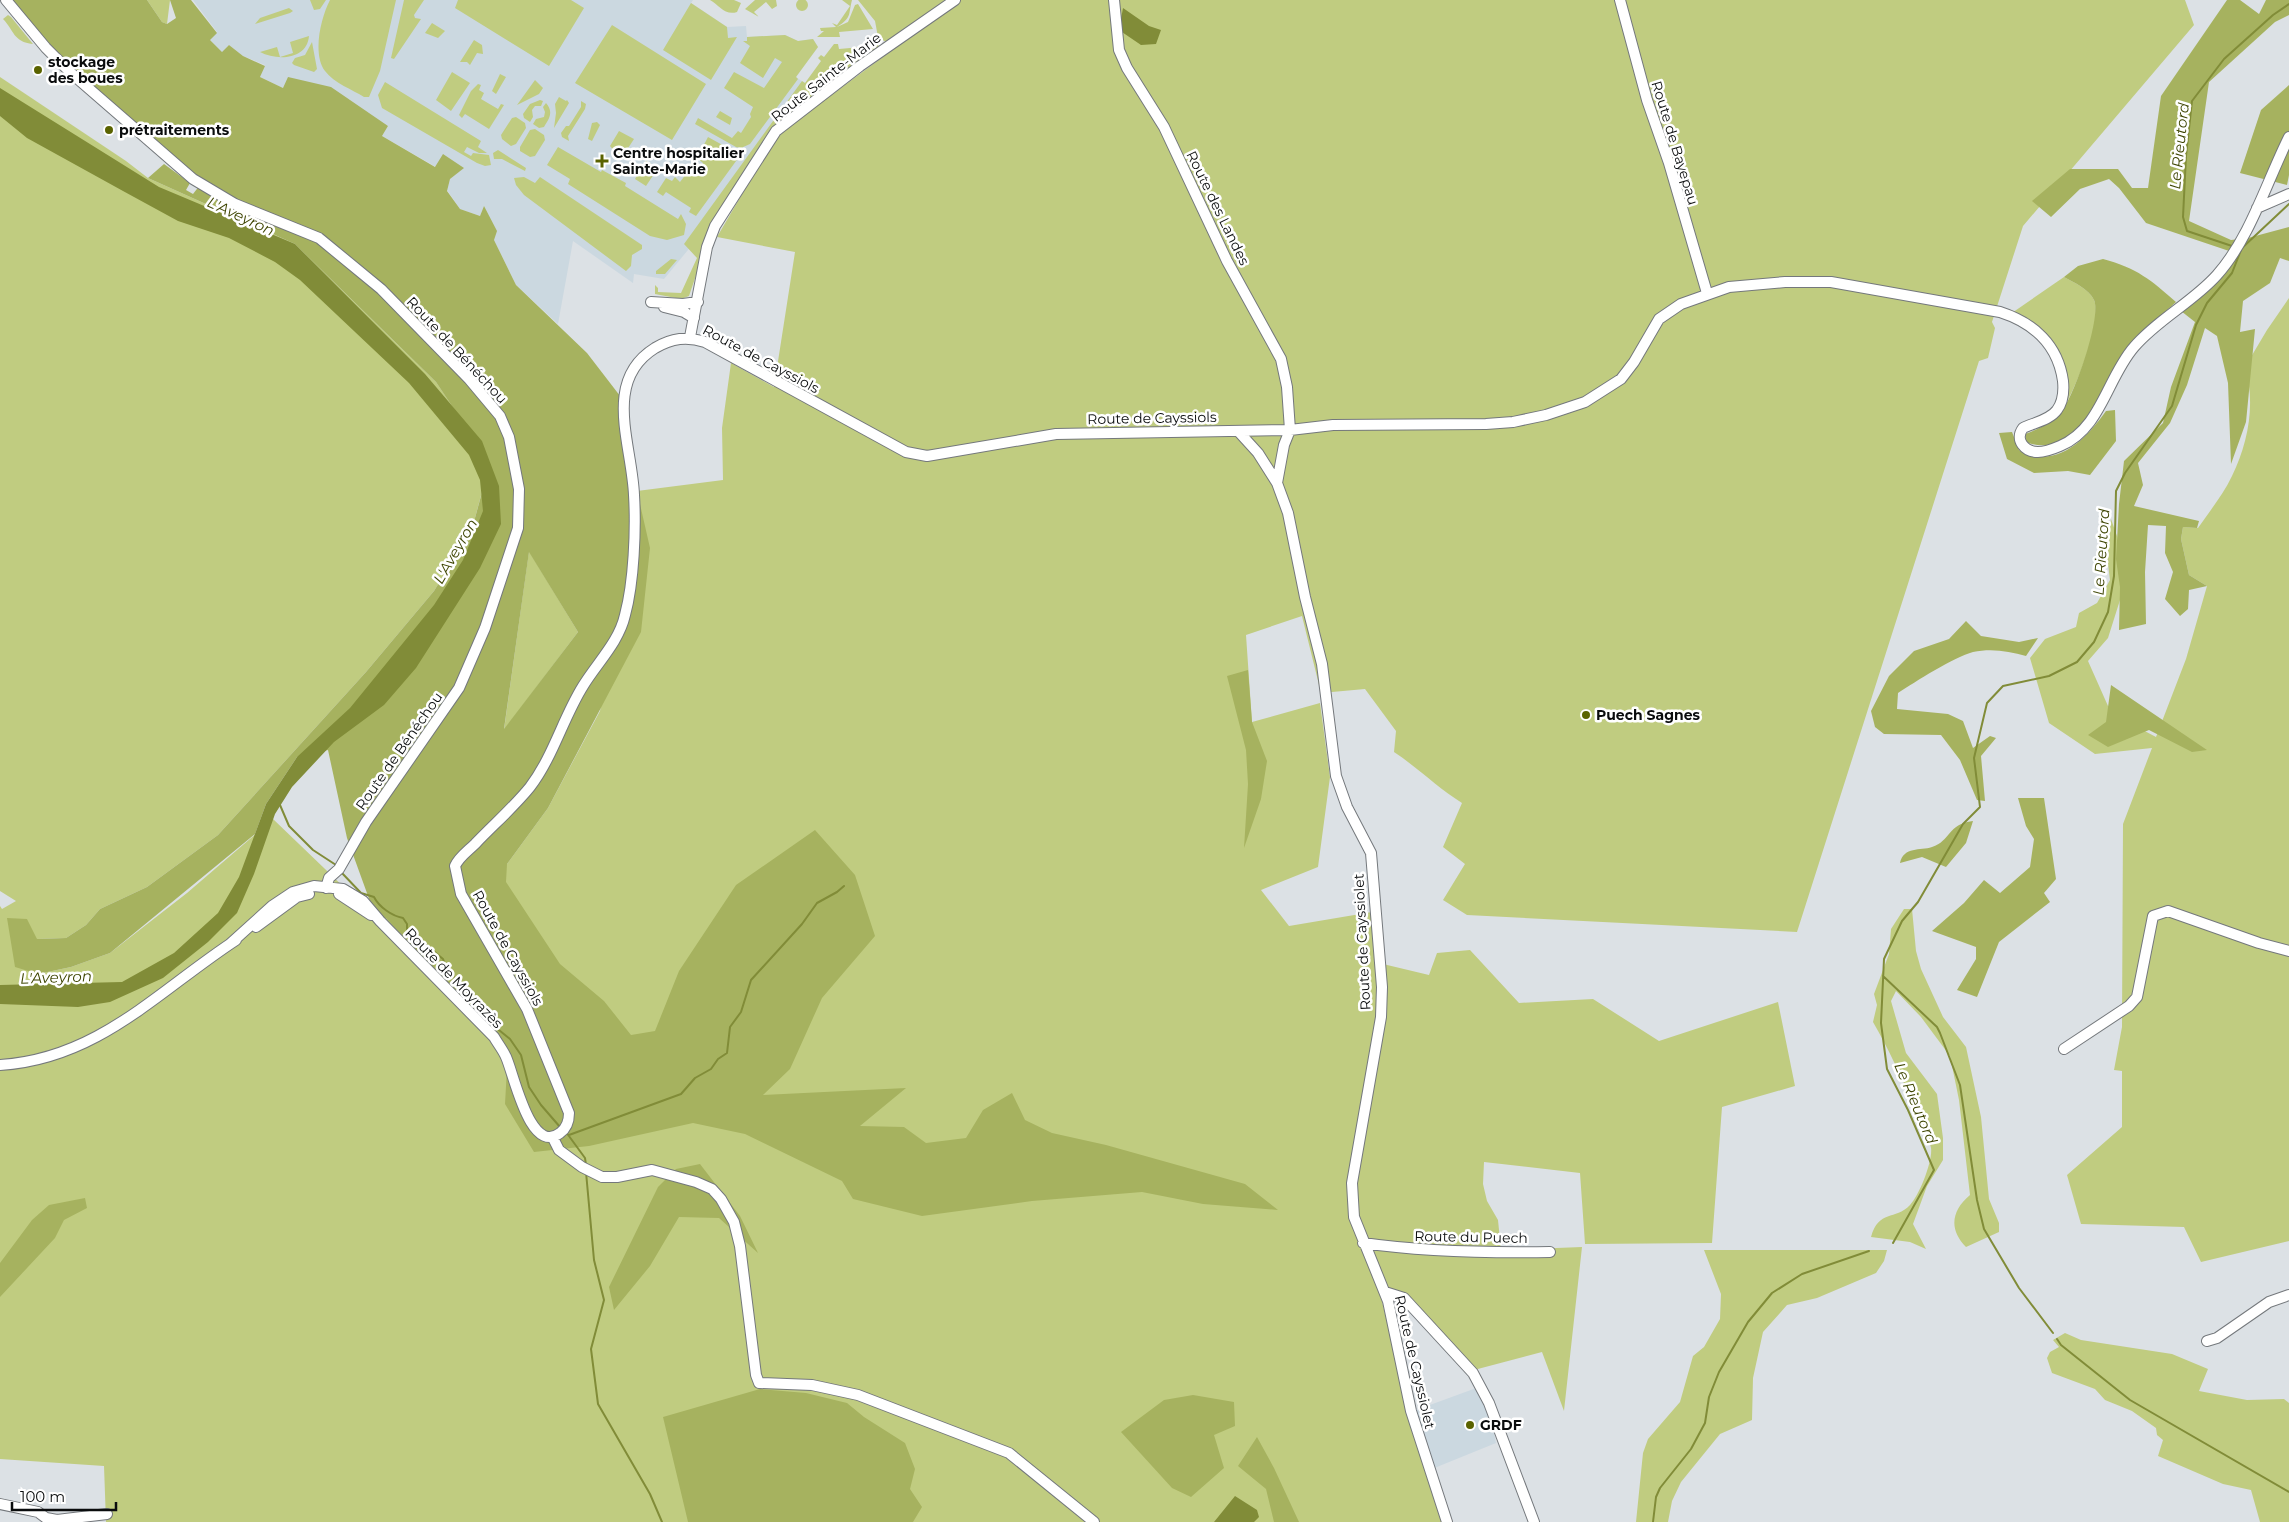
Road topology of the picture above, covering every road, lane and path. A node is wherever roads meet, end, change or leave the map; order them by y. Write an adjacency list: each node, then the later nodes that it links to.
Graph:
1 (6, 0): 15 (street, Route de Bénéchou)
2 (955, 0): 9 (street, Route Sainte-Marie)
3 (1114, 0): 12 (street, Route des Landes)
4 (1620, 0): 8 (street, Route de Bayepau)
5 (2289, 136): 7 (street)
6 (2289, 194): 7 (street)
7 (2257, 208): 8 (street)
8 (1707, 293): 12 (street)
9 (698, 302): 10 (street, Route Sainte-Marie); 10 (street)
10 (694, 318): 11 (street, Route Sainte-Marie)
11 (690, 338): 13 (street, Route de Cayssiols); 19 (street, Route de Cayssiols)
12 (1290, 430): 13 (street, Route de Cayssiols); 14 (street)
13 (1238, 431): 14 (street, Route de Cayssiolet)
14 (1277, 483): 20 (street, Route de Cayssiolet)
15 (326, 888): 18 (street); 19 (street, Route de Moyrazès)
16 (2289, 951): 17 (street)
17 (2064, 1049)
18 (0, 1065)
19 (555, 1136): 28 (street, Route de Moyrazès)
20 (1363, 1243): 21 (street, Route du Puech); 22 (street, Route de Cayssiolet)
21 (1550, 1252)
22 (1385, 1292): 29 (street, Route de Cayssiolet); 30 (street)
23 (2289, 1295): 24 (street)
24 (2207, 1341)
25 (0, 1504): 27 (street)
26 (107, 1514): 27 (street)
27 (45, 1520)
28 (1094, 1522)
29 (1447, 1522)
30 (1534, 1522)

